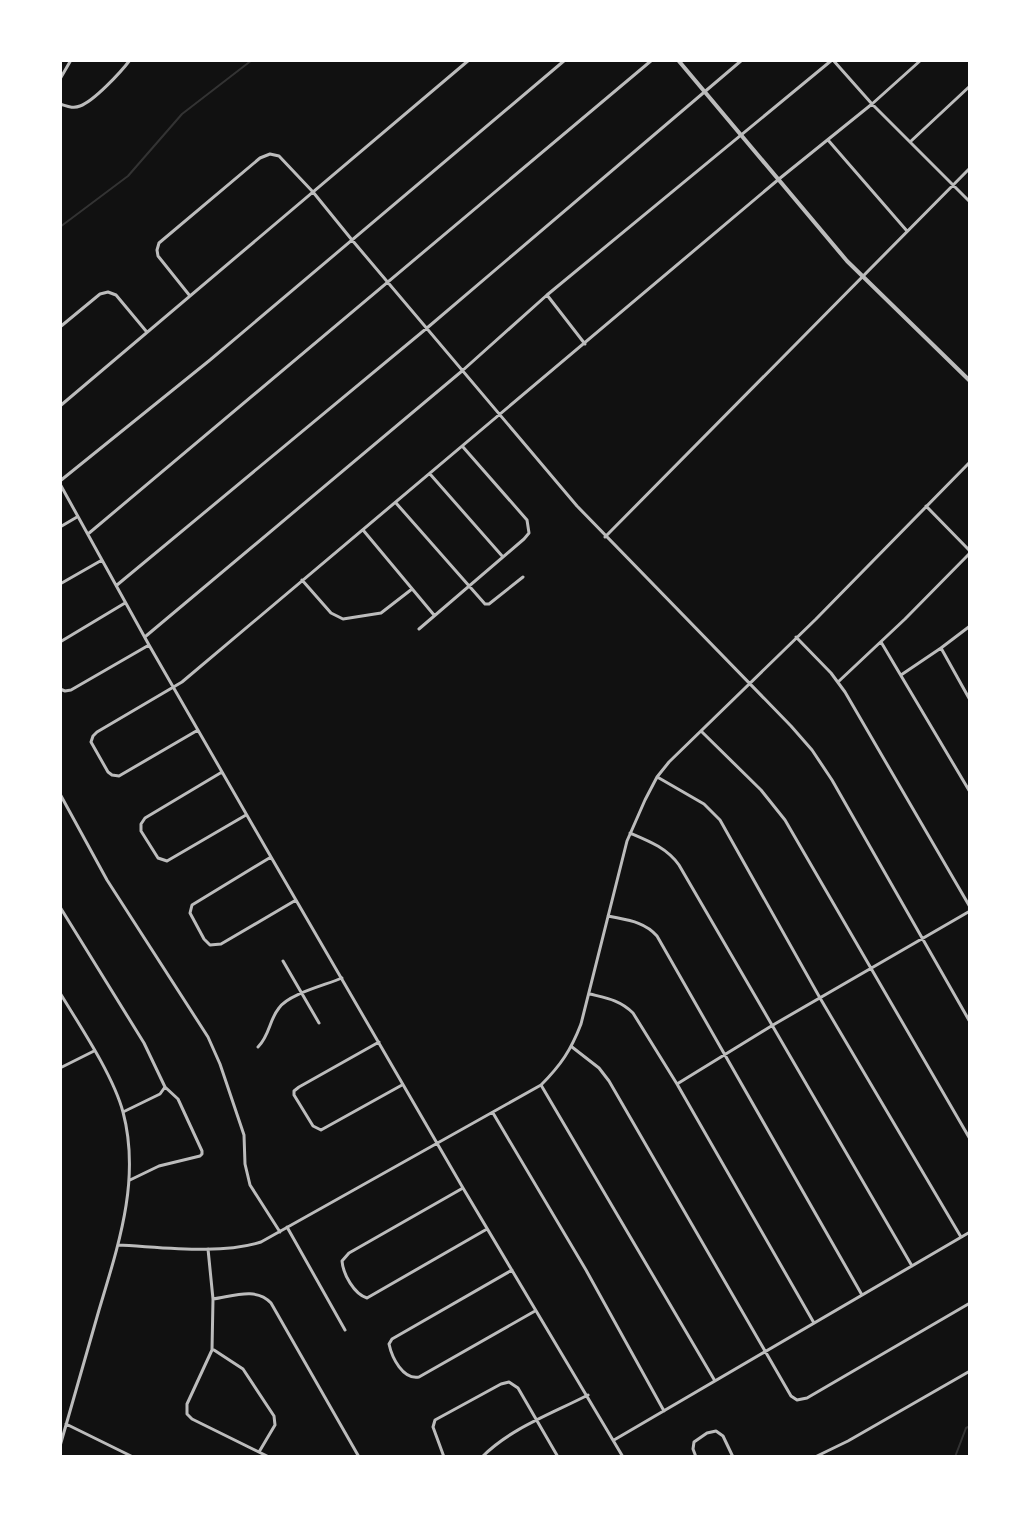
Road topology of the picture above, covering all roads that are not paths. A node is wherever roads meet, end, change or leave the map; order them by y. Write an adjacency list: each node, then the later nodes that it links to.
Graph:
1 (71, 60): 10 (street)
2 (130, 60): 13 (street)
3 (469, 60): 21 (street)
4 (565, 60): 24 (street)
5 (652, 60): 26 (street)
6 (678, 60): 12 (street)
7 (742, 60): 12 (street)
8 (832, 60): 14 (street); 15 (street)
9 (921, 60): 14 (street)
10 (60, 79)
11 (970, 86): 17 (street)
12 (705, 91): 15 (street); 30 (street)
13 (60, 104)
14 (872, 104): 16 (street); 17 (street)
15 (742, 135): 19 (street); 27 (street)
16 (828, 140): 19 (street); 23 (street)
17 (910, 142): 20 (street)
18 (970, 168): 20 (street)
19 (779, 179): 25 (street); 32 (street)
20 (953, 185): 22 (street); 23 (street)
21 (313, 192): 24 (street); 28 (street); 28 (street)
22 (970, 202)
23 (907, 231): 25 (street)
24 (352, 240): 26 (street); 42 (street)
25 (862, 277): 34 (street); 49 (street)
26 (389, 283): 30 (street); 48 (street)
27 (547, 295): 32 (street); 33 (street)
28 (190, 296): 31 (street)
29 (60, 327): 31 (street)
30 (427, 328): 33 (street); 56 (street)
31 (147, 332): 35 (street)
32 (585, 344): 36 (street)
33 (462, 371): 36 (street); 63 (street)
34 (970, 381)
35 (60, 406)
36 (500, 415): 37 (street); 49 (street)
37 (463, 447): 41 (street); 51 (street)
38 (970, 462): 39 (street)
39 (965, 466): 40 (street); 44 (street)
40 (970, 471)
41 (430, 474): 43 (street); 51 (street)
42 (60, 483): 45 (street)
43 (396, 503): 47 (street); 57 (street)
44 (926, 506): 50 (street); 64 (street)
45 (78, 516): 46 (street); 48 (street)
46 (60, 527)
47 (363, 530): 54 (street); 58 (street)
48 (88, 534): 52 (street)
49 (605, 537): 70 (street)
50 (970, 552): 66 (street)
51 (503, 557): 57 (street)
52 (102, 560): 55 (street); 56 (street)
53 (523, 577): 57 (street)
54 (302, 580): 58 (street); 72 (street)
55 (60, 584)
56 (116, 585): 59 (street)
57 (468, 586): 60 (street)
58 (412, 589): 60 (street)
59 (125, 603): 63 (street); 65 (street)
60 (434, 615): 62 (street)
61 (970, 626): 68 (street)
62 (419, 629)
63 (144, 637): 67 (street)
64 (796, 637): 70 (street); 71 (street)
65 (60, 642)
66 (881, 642): 69 (street); 71 (street)
67 (149, 645): 72 (street); 73 (street)
68 (941, 648): 69 (street); 74 (street)
69 (901, 675): 79 (street)
70 (750, 682): 76 (street); 88 (street)
71 (838, 682): 86 (street)
72 (173, 688): 75 (street); 75 (street)
73 (60, 689)
74 (970, 700)
75 (198, 730): 77 (street)
76 (701, 731): 78 (street); 90 (street)
77 (222, 772): 81 (street); 81 (street)
78 (657, 777): 82 (street); 95 (street)
79 (970, 792)
80 (60, 794): 117 (street)
81 (246, 815): 83 (street)
82 (630, 833): 87 (street); 98 (street)
83 (271, 857): 84 (street); 84 (street)
84 (296, 900): 91 (street)
85 (60, 907): 108 (street)
86 (970, 909): 88 (street)
87 (607, 916): 94 (street); 103 (street)
88 (921, 938): 90 (street); 96 (street)
89 (283, 961): 93 (street)
90 (870, 969): 95 (street); 111 (street)
91 (342, 978): 93 (street); 99 (street)
92 (60, 993): 102 (street)
93 (302, 994): 97 (street); 100 (street)
94 (590, 994): 101 (street); 106 (street)
95 (820, 998): 98 (street); 119 (street)
96 (970, 1022)
97 (319, 1023)
98 (773, 1025): 103 (street); 122 (street)
99 (379, 1042): 105 (street); 105 (street)
100 (258, 1047)
101 (572, 1047): 107 (street); 131 (street)
102 (94, 1051): 104 (street); 109 (street)
103 (725, 1054): 106 (street); 124 (street)
104 (60, 1068)
105 (403, 1084): 112 (street)
106 (677, 1084): 128 (street)
107 (541, 1085): 110 (street); 133 (street)
108 (165, 1087): 109 (street); 113 (street)
109 (123, 1112): 113 (street)
110 (493, 1113): 112 (street); 135 (street)
111 (970, 1139)
112 (437, 1143): 114 (street); 115 (street)
113 (129, 1180): 120 (street)
114 (463, 1188): 116 (street); 116 (street)
115 (287, 1227): 117 (street); 129 (street)
116 (488, 1229): 123 (street)
117 (280, 1232): 121 (street)
118 (970, 1232): 119 (street)
119 (961, 1237): 122 (street)
120 (118, 1245): 121 (street); 137 (street)
121 (208, 1249): 125 (street)
122 (912, 1266): 124 (street)
123 (512, 1270): 127 (street); 127 (street)
124 (862, 1295): 128 (street)
125 (213, 1299): 130 (street); 143 (street)
126 (970, 1303): 131 (street)
127 (536, 1310): 134 (street)
128 (814, 1323): 131 (street)
129 (345, 1330)
130 (212, 1350): 140 (street); 140 (street)
131 (766, 1352): 133 (street)
132 (970, 1371): 150 (street)
133 (715, 1381): 135 (street)
134 (588, 1395): 136 (street); 138 (street)
135 (664, 1411): 138 (street)
136 (537, 1421): 144 (street); 145 (street); 146 (street)
137 (66, 1424): 139 (street); 141 (street)
138 (614, 1440): 147 (street)
139 (60, 1446)
140 (259, 1452): 142 (street)
141 (133, 1457)
142 (269, 1457)
143 (359, 1457)
144 (444, 1457)
145 (482, 1457)
146 (558, 1457)
147 (623, 1457)
148 (696, 1457): 149 (street)
149 (733, 1457)
150 (815, 1457)

